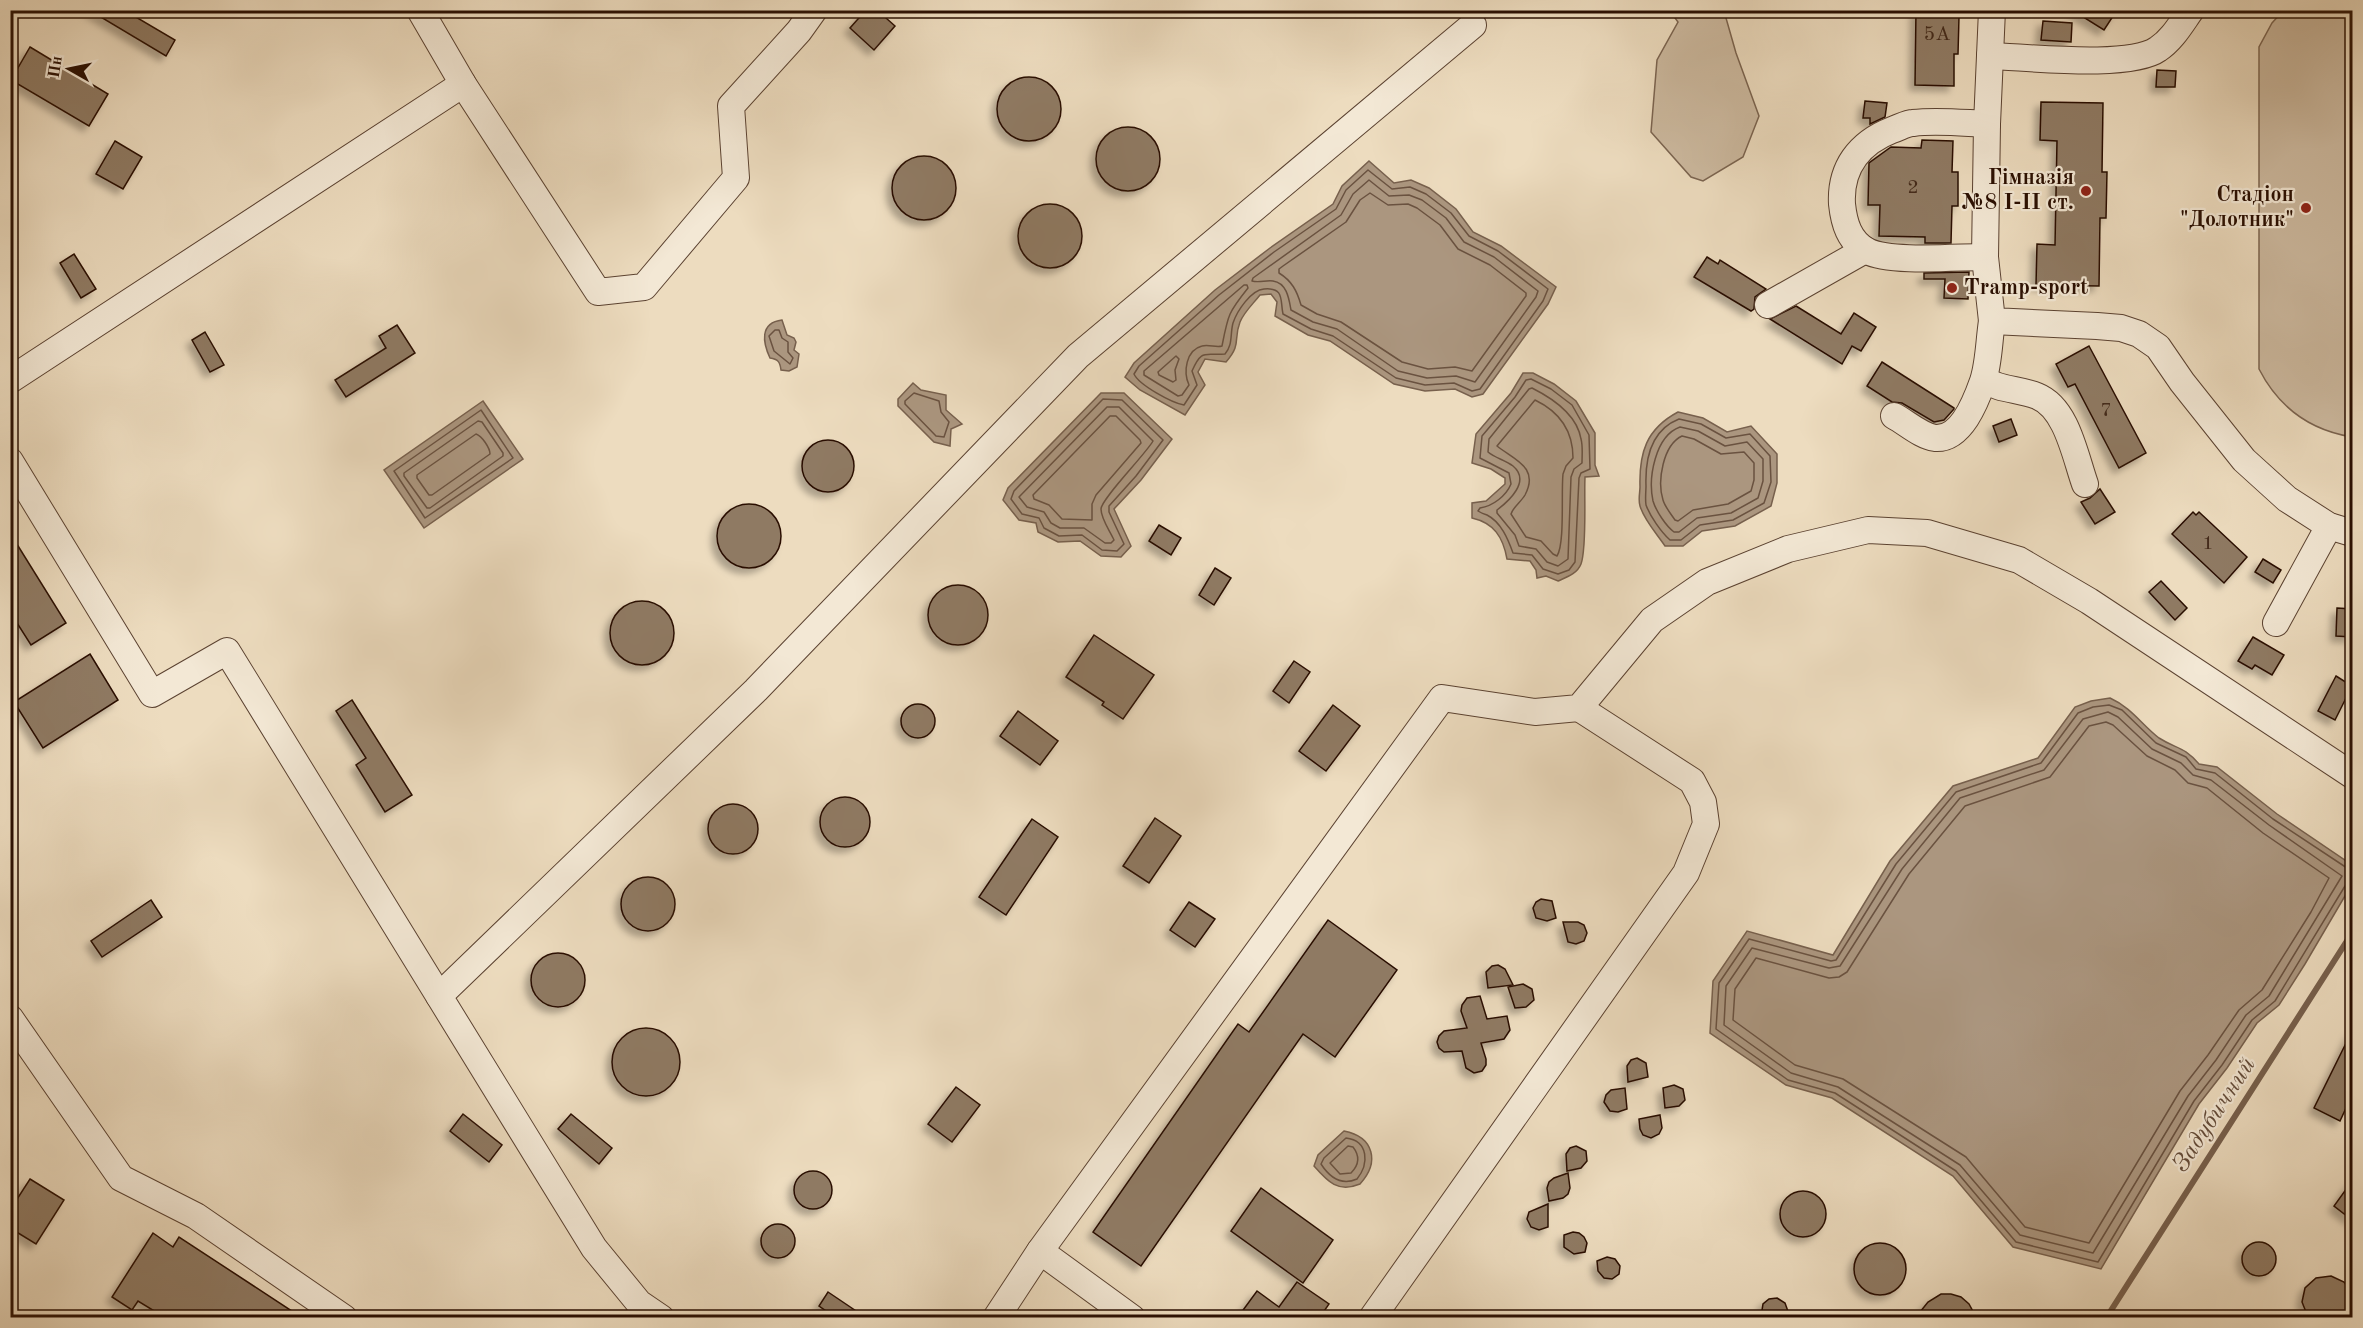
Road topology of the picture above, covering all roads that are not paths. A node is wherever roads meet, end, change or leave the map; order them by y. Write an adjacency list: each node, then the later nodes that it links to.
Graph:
1 (420, 10): 7 (street)
2 (814, 10): 7 (street)
3 (1992, 10): 6 (street)
4 (2191, 10): 6 (street)
5 (1473, 25): 22 (street)
6 (1990, 56): 8 (street)
7 (463, 84): 13 (street)
8 (1987, 124): 9 (street); 10 (street)
9 (1865, 250): 10 (street); 11 (street)
10 (1985, 257): 12 (street)
11 (1768, 305)
12 (1992, 321): 14 (street); 18 (street)
13 (10, 380)
14 (1984, 380): 15 (street); 17 (street)
15 (1894, 416)
16 (10, 461): 22 (street)
17 (2085, 484)
18 (2341, 530): 19 (street)
19 (2276, 623)
20 (1579, 708): 21 (street); 26 (street); 31 (street)
21 (2352, 775)
22 (439, 996): 28 (street)
23 (10, 1018): 25 (street)
24 (10, 1046): 25 (street)
25 (40, 1059): 27 (street)
26 (1040, 1251): 29 (street); 30 (street)
27 (344, 1317)
28 (661, 1317)
29 (996, 1317)
30 (1132, 1317)
31 (1372, 1317)

